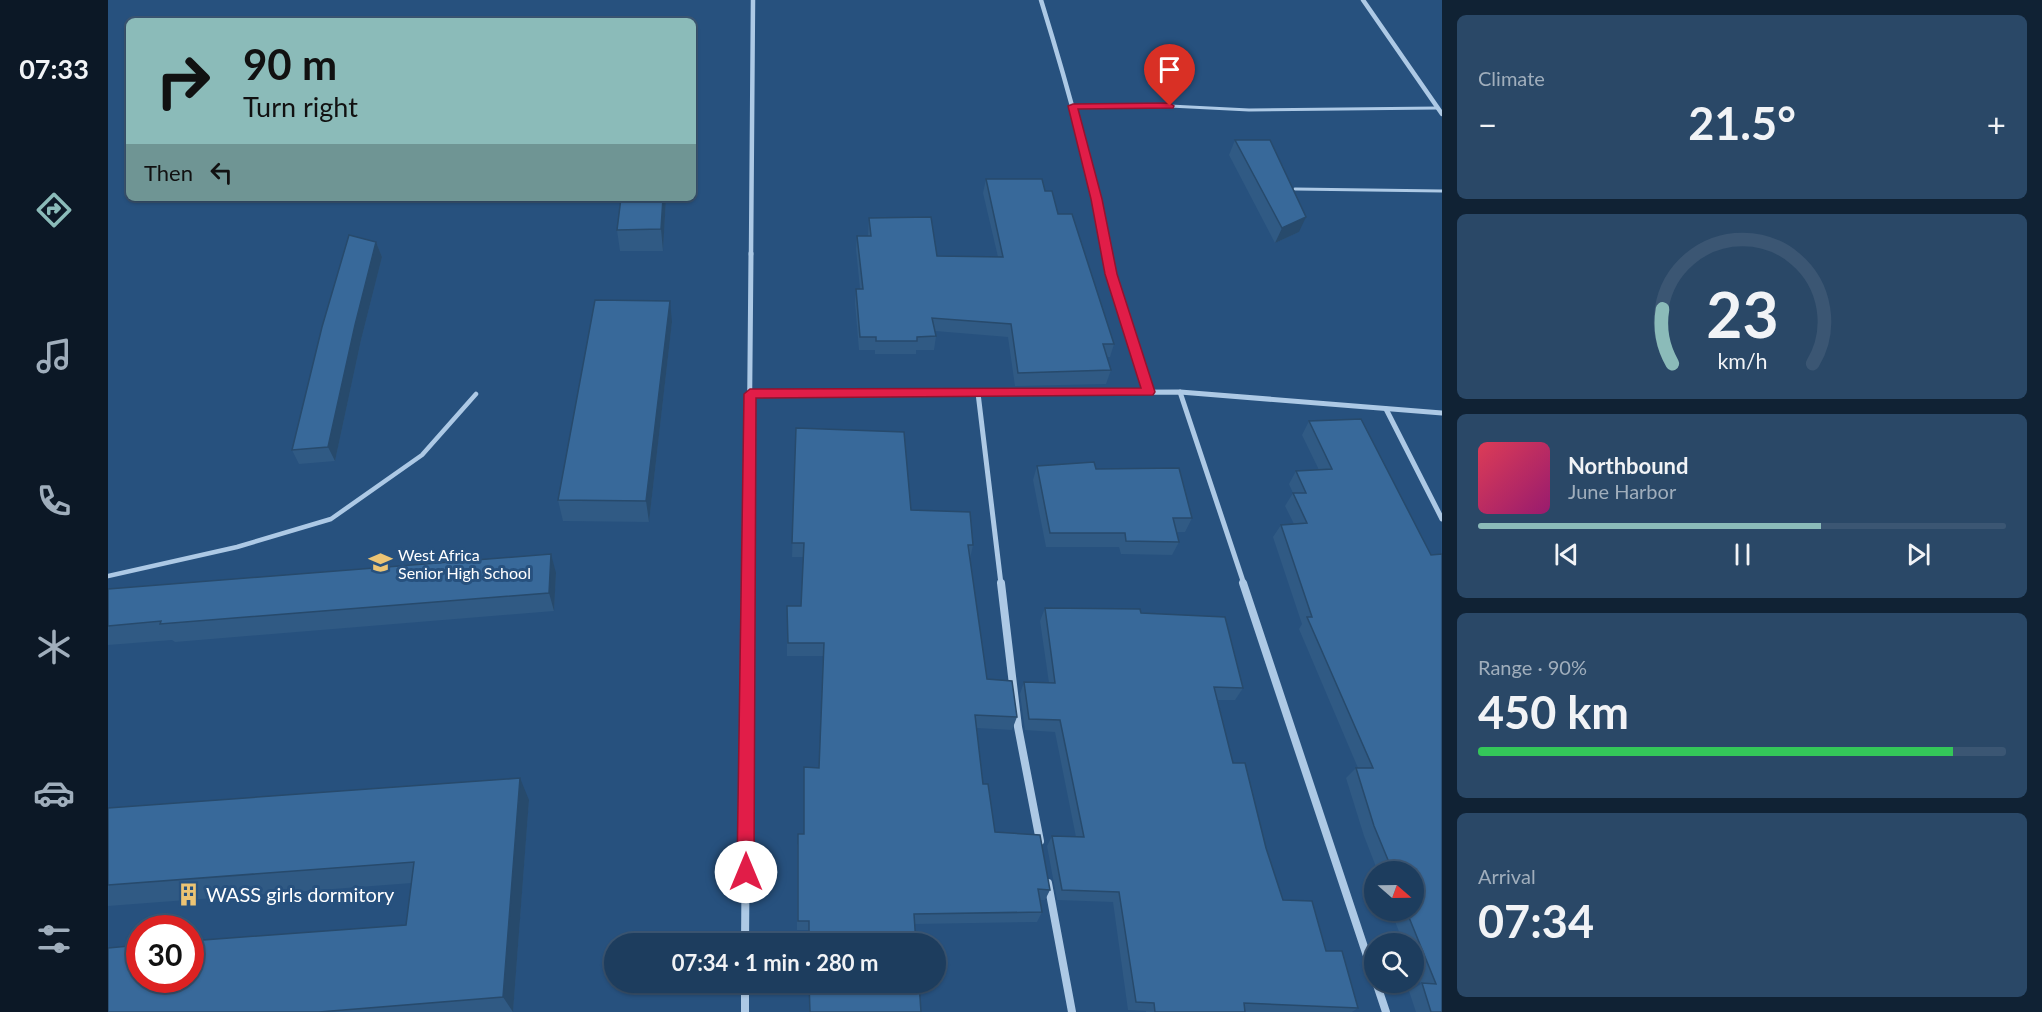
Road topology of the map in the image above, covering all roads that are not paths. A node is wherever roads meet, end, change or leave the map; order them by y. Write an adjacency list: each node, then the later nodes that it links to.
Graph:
1 (753, 0): 13 (street)
2 (1041, 0): 4 (street)
3 (1363, 0): 5 (street)
4 (1073, 106): 5 (lane); 9 (street)
5 (1438, 108): 6 (street)
6 (1442, 114)
7 (1295, 189): 8 (lane)
8 (1442, 191)
9 (1149, 392): 10 (street); 11 (street)
10 (1180, 392): 14 (street); 21 (street)
11 (978, 393): 13 (street); 18 (street)
12 (476, 394): 17 (lane)
13 (750, 394): 20 (street)
14 (1386, 409): 15 (street); 16 (street)
15 (1442, 413)
16 (1442, 519)
17 (108, 576)
18 (1042, 852)
19 (1046, 875): 25 (street)
20 (745, 933)
21 (1364, 947)
22 (745, 993): 24 (street)
23 (1380, 993): 26 (street)
24 (745, 1012)
25 (1072, 1012)
26 (1386, 1012)

